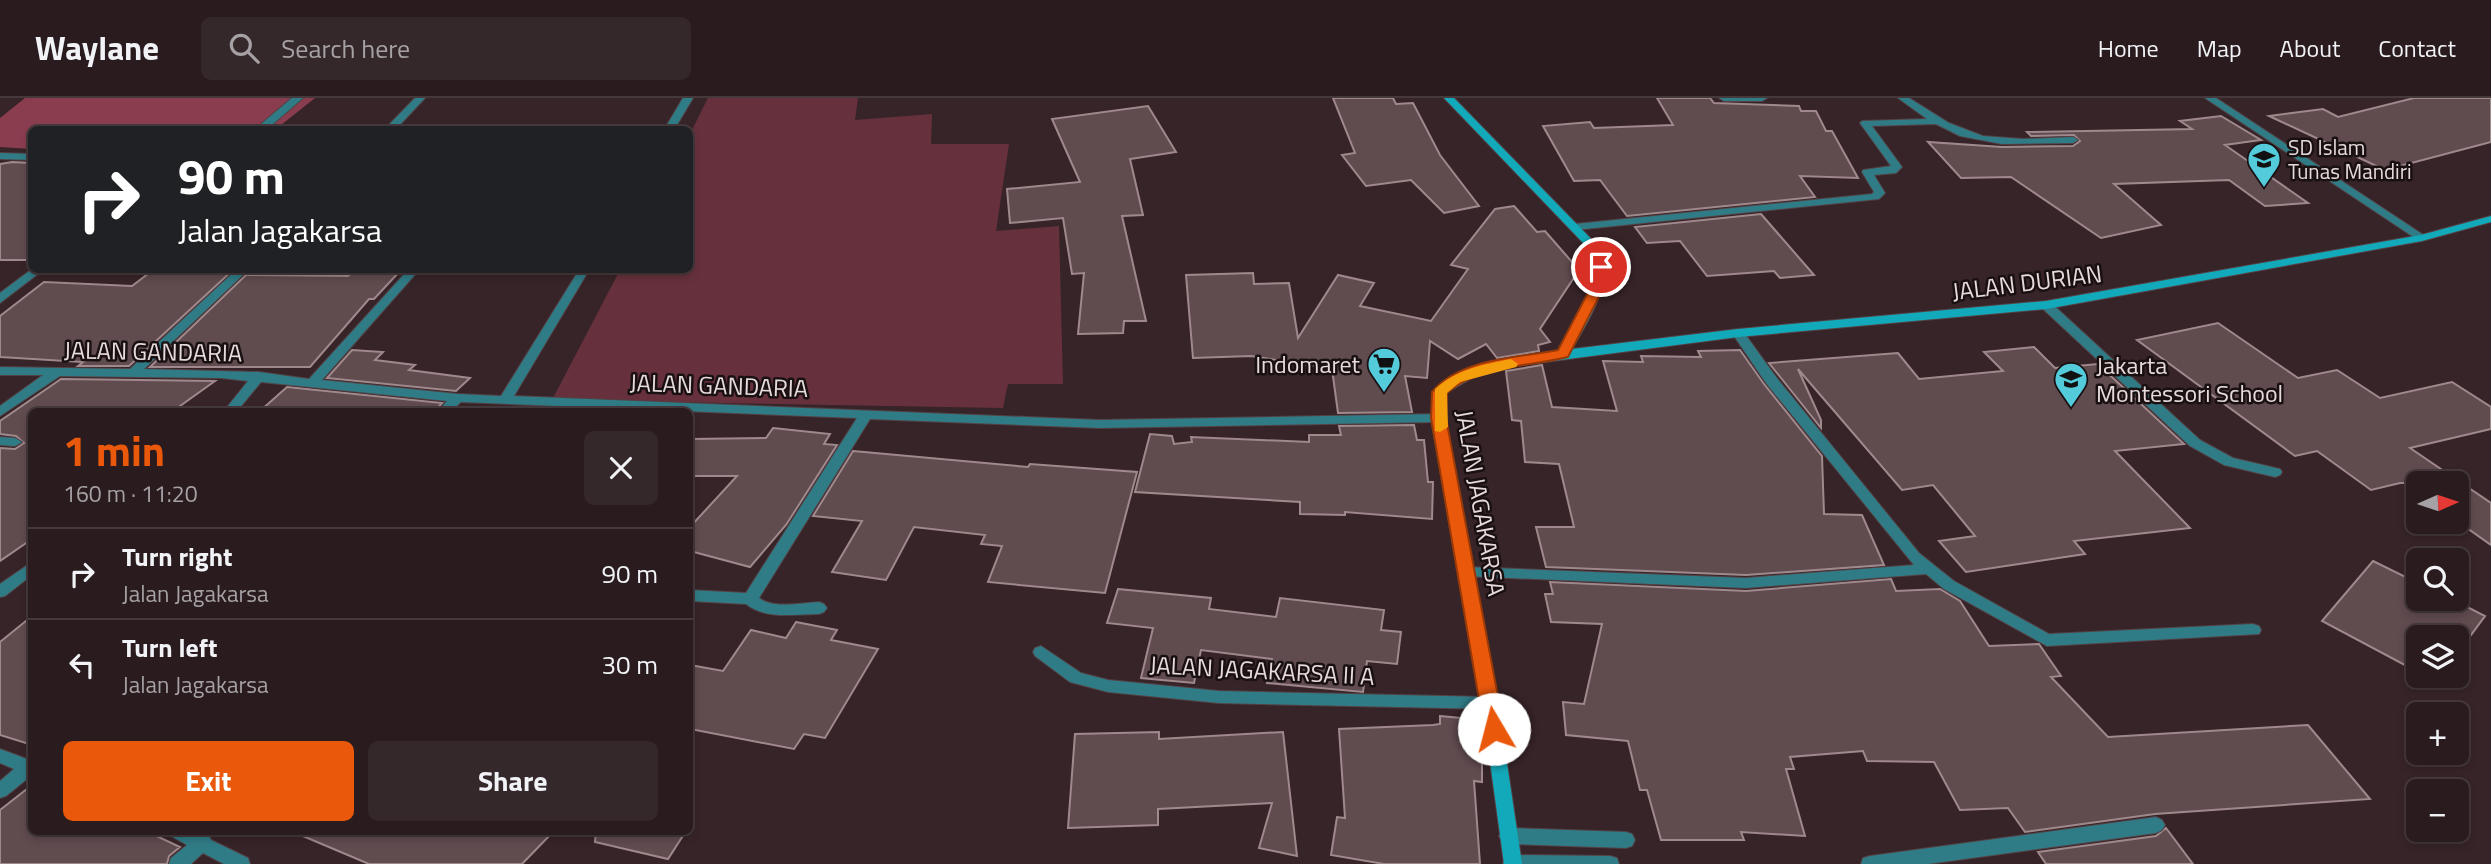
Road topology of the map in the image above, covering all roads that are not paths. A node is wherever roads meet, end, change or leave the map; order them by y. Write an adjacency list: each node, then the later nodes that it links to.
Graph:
1 (298, 98): 10 (street)
2 (420, 98): 11 (street)
3 (688, 98): 12 (street)
4 (1449, 98): 17 (main road)
5 (1724, 98): 6 (street)
6 (1762, 98)
7 (1903, 98): 9 (street)
8 (2210, 98): 18 (street)
9 (1934, 122): 13 (street); 17 (street)
10 (264, 126)
11 (393, 126)
12 (671, 126)
13 (2073, 140)
14 (0, 156): 15 (street)
15 (28, 157)
16 (2491, 219): 18 (main road, JALAN DURIAN)
17 (1575, 227): 26 (main road)
18 (2422, 238): 24 (main road, JALAN DURIAN)
19 (33, 273): 23 (street)
20 (239, 273): 28 (street)
21 (411, 273): 31 (street)
22 (582, 273): 33 (street)
23 (0, 299)
24 (2046, 305): 25 (main road, JALAN DURIAN); 39 (street)
25 (1738, 333): 26 (main road, JALAN DURIAN); 40 (street)
26 (1563, 354): 38 (main road, JALAN JAGAKARSA)
27 (0, 372): 29 (street, JALAN GANDARIA)
28 (134, 372): 29 (street, JALAN GANDARIA); 30 (street, JALAN GANDARIA)
29 (55, 373): 36 (street)
30 (259, 376): 31 (street, JALAN GANDARIA); 34 (street)
31 (313, 382): 32 (street, JALAN GANDARIA)
32 (458, 398): 33 (street, JALAN GANDARIA); 35 (street)
33 (505, 400): 37 (street, JALAN GANDARIA)
34 (232, 408)
35 (447, 408)
36 (0, 412)
37 (867, 412): 38 (street, JALAN GANDARIA); 45 (street)
38 (1438, 418): 42 (main road, JALAN JAGAKARSA)
39 (2275, 472)
40 (1927, 569): 42 (street); 47 (street)
41 (28, 570): 43 (street)
42 (1467, 572): 49 (main road, JALAN JAGAKARSA)
43 (0, 592)
44 (693, 596): 45 (street)
45 (750, 599): 46 (street)
46 (819, 608)
47 (2253, 630)
48 (1041, 652): 49 (street, JALAN JAGAKARSA II A)
49 (1490, 703): 56 (main road, JALAN JAGAKARSA)
50 (0, 756): 51 (street)
51 (28, 765)
52 (28, 768): 53 (street)
53 (0, 791)
54 (2156, 825): 63 (street)
55 (186, 835): 58 (street)
56 (1508, 836): 57 (street); 59 (main road, JALAN JAGAKARSA)
57 (1626, 840)
58 (203, 842): 60 (street); 61 (street)
59 (1512, 863): 62 (street)
60 (178, 864)
61 (241, 864)
62 (1610, 864)
63 (1870, 864)

